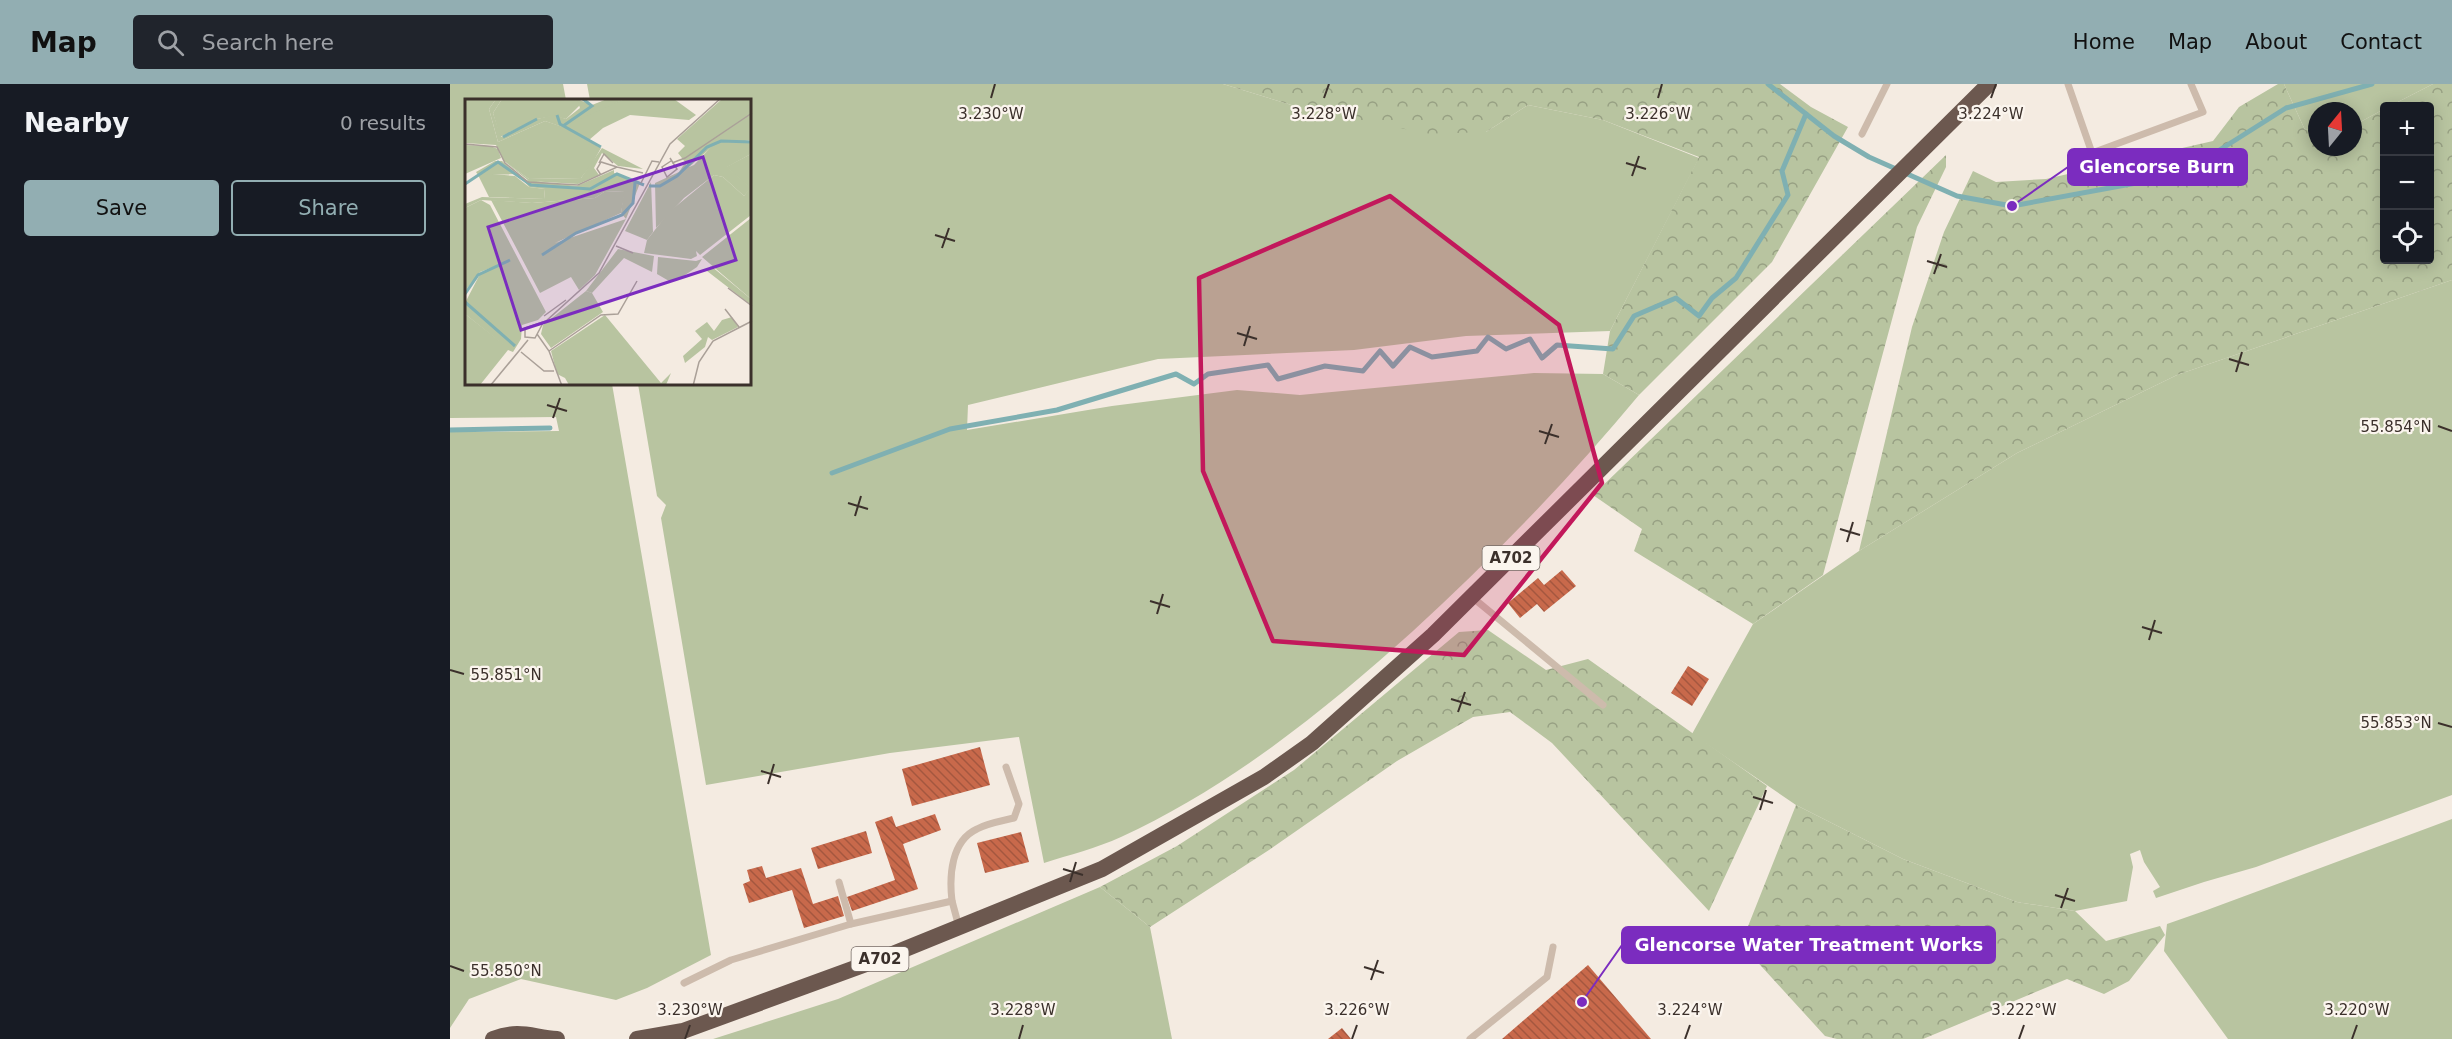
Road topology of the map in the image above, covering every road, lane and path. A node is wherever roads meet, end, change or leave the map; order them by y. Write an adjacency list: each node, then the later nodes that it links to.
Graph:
1 (1887, 84): 5 (lane)
2 (1989, 84): 6 (highway, A702)
3 (2068, 84): 4 (lane)
4 (2191, 84)
5 (1862, 134)
6 (1472, 597): 7 (lane); 12 (highway, A702)
7 (1603, 705)
8 (1006, 767): 10 (lane)
9 (838, 882): 11 (lane)
10 (952, 901): 11 (lane); 12 (lane)
11 (851, 924): 14 (lane)
12 (959, 927): 18 (highway, A702)
13 (1554, 947): 19 (lane)
14 (684, 983)
15 (493, 1039): 16 (highway)
16 (547, 1039): 17 (highway)
17 (557, 1039)
18 (647, 1039)
19 (1470, 1039)

